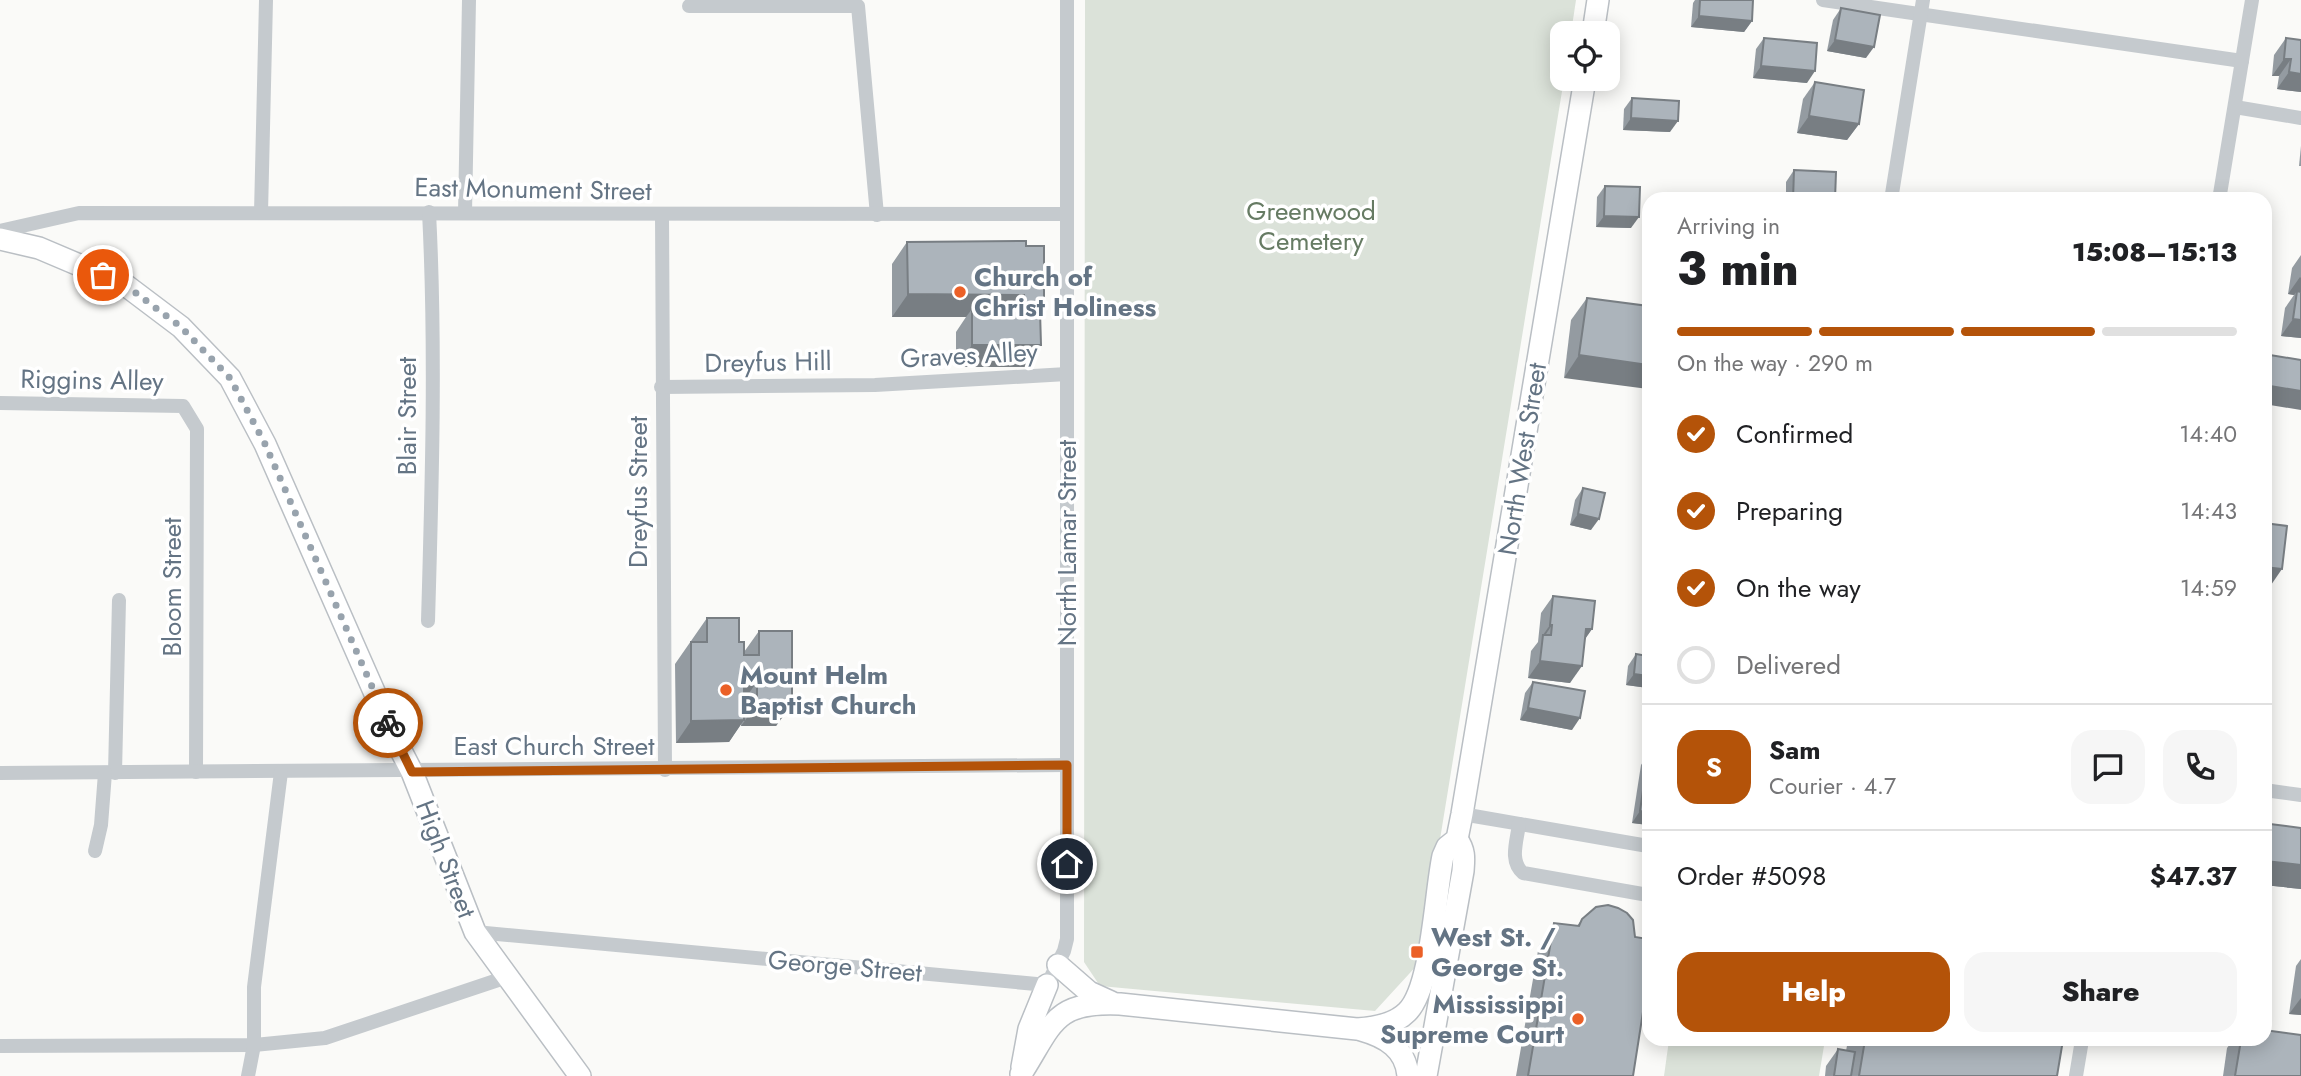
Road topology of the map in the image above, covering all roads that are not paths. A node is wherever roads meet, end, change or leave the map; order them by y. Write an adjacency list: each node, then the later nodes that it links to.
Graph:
1 (266, 0): 18 (street)
2 (469, 0): 19 (street)
3 (1067, 0): 21 (street, North Lamar Street)
4 (1598, 0): 10 (street)
5 (1823, 0): 9 (street)
6 (2252, 0): 11 (street)
7 (856, 3): 8 (street); 22 (street)
8 (688, 6)
9 (1922, 7): 11 (street); 15 (street)
10 (1595, 21)
11 (2242, 61): 13 (street)
12 (1583, 91): 41 (street, North West Street)
13 (2235, 107): 14 (street); 16 (street)
14 (2301, 118)
15 (1892, 192)
16 (2220, 192)
17 (429, 212): 18 (street, East Monument Street); 19 (street, East Monument Street); 31 (street, Blair Street)
18 (261, 213): 23 (street, East Monument Street)
19 (466, 213): 20 (street, East Monument Street)
20 (662, 214): 22 (street, East Monument Street); 27 (street, Dreyfus Street)
21 (1067, 214): 22 (street, East Monument Street); 25 (street, North Lamar Street)
22 (877, 215)
23 (0, 231)
24 (0, 239): 37 (street, High Street)
25 (1067, 374): 26 (street, Graves Alley); 32 (street, North Lamar Street)
26 (875, 385): 27 (street, Dreyfus Hill)
27 (662, 387): 33 (street, Dreyfus Street)
28 (0, 403): 29 (street, Riggins Alley)
29 (183, 406): 35 (street, Bloom Street)
30 (119, 600): 34 (street)
31 (428, 621)
32 (1067, 765): 33 (street, East Church Street); 48 (street, North Lamar Street)
33 (665, 770): 37 (street, East Church Street)
34 (110, 772): 35 (street, East Church Street); 38 (street, East Church Street); 45 (street)
35 (196, 772): 36 (street, East Church Street)
36 (281, 772): 37 (street, East Church Street); 53 (street)
37 (412, 772): 47 (street, High Street)
38 (0, 774)
39 (2272, 791): 40 (street)
40 (2301, 796)
41 (1462, 814): 42 (street); 43 (street, North West Street)
42 (1519, 824): 44 (street); 46 (street)
43 (1457, 839): 52 (street, North West Street); 60 (street, North West Street)
44 (1642, 845)
45 (95, 850)
46 (1642, 894)
47 (475, 932): 49 (street, High Street); 50 (street, George Street)
48 (1058, 965): 50 (street, North Lamar Street); 51 (street)
49 (507, 977): 53 (street); 58 (street, High Street)
50 (1047, 985): 56 (street, North Lamar Street)
51 (1120, 1004): 52 (street); 56 (street)
52 (1357, 1029): 59 (street)
53 (254, 1045): 54 (street); 57 (street)
54 (0, 1046)
55 (2081, 1046): 61 (street)
56 (1020, 1075)
57 (248, 1076)
58 (580, 1076)
59 (1408, 1076)
60 (1426, 1076)
61 (2076, 1076)

